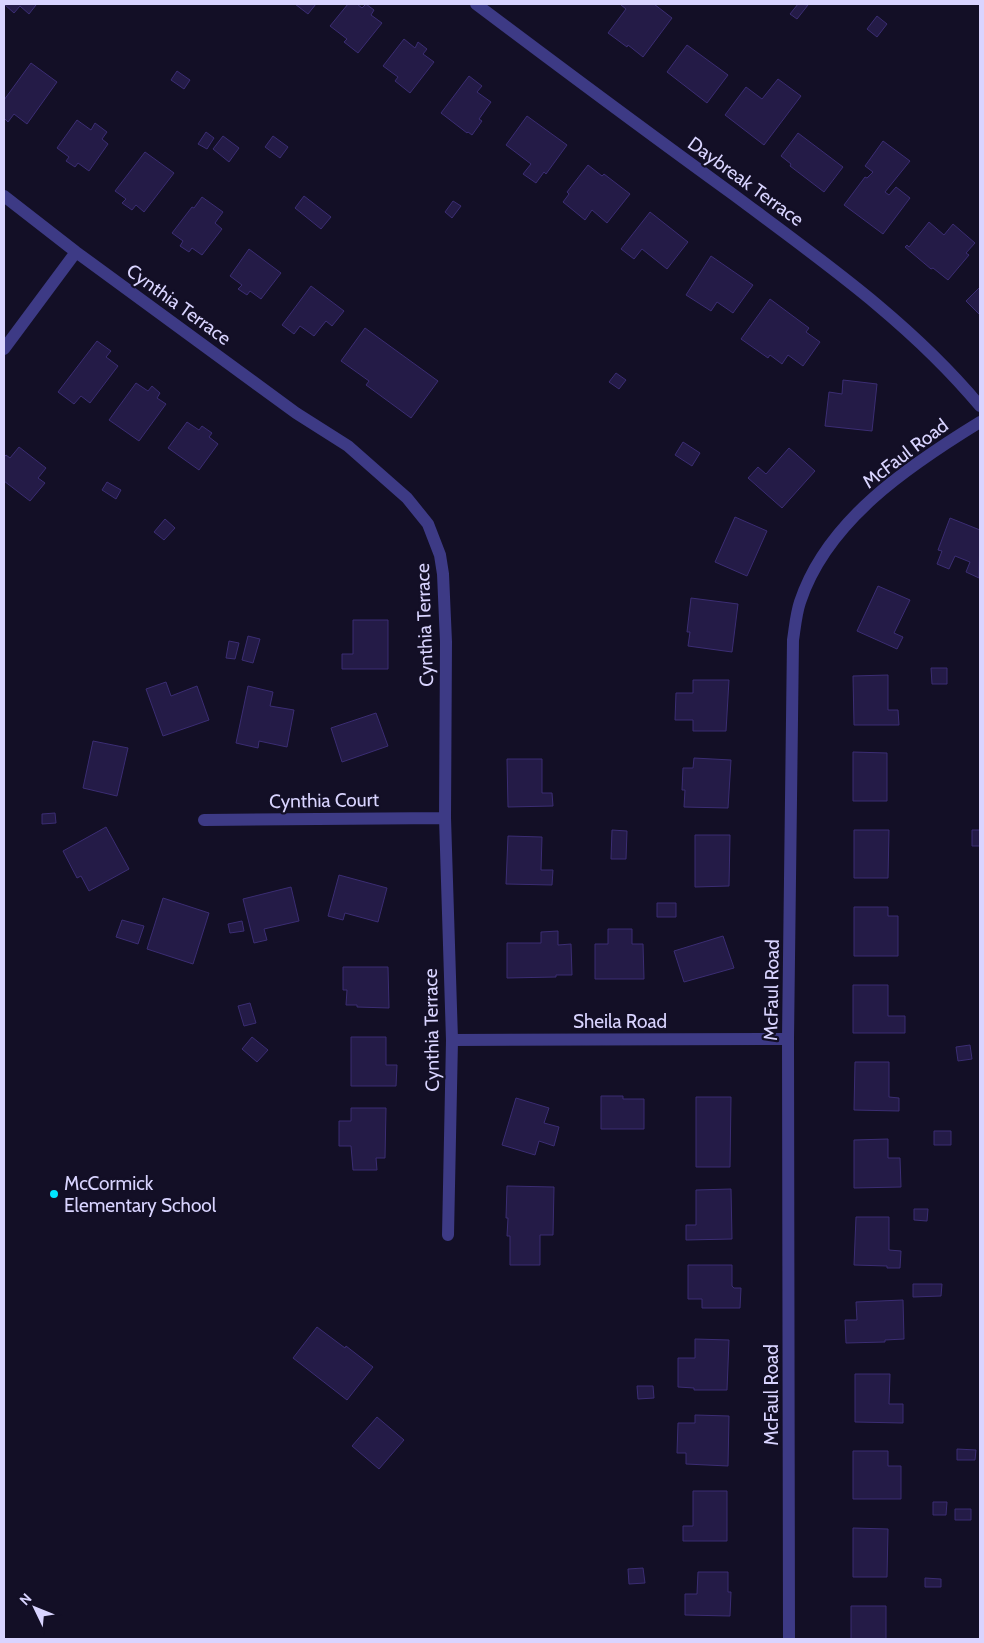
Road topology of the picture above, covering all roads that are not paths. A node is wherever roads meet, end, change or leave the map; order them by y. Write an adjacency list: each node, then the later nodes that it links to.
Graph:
1 (476, 4): 5 (street, Daybreak Terrace)
2 (4, 196): 3 (street, Cynthia Terrace)
3 (76, 252): 4 (street); 7 (street, Cynthia Terrace)
4 (4, 350)
5 (980, 406)
6 (980, 422): 10 (street, McFaul Road)
7 (445, 818): 8 (street, Cynthia Court); 9 (street, Cynthia Terrace)
8 (204, 820)
9 (452, 1040): 10 (street, Sheila Road); 11 (street, Cynthia Terrace)
10 (788, 1040): 12 (street, McFaul Road)
11 (448, 1235)
12 (789, 1639)

